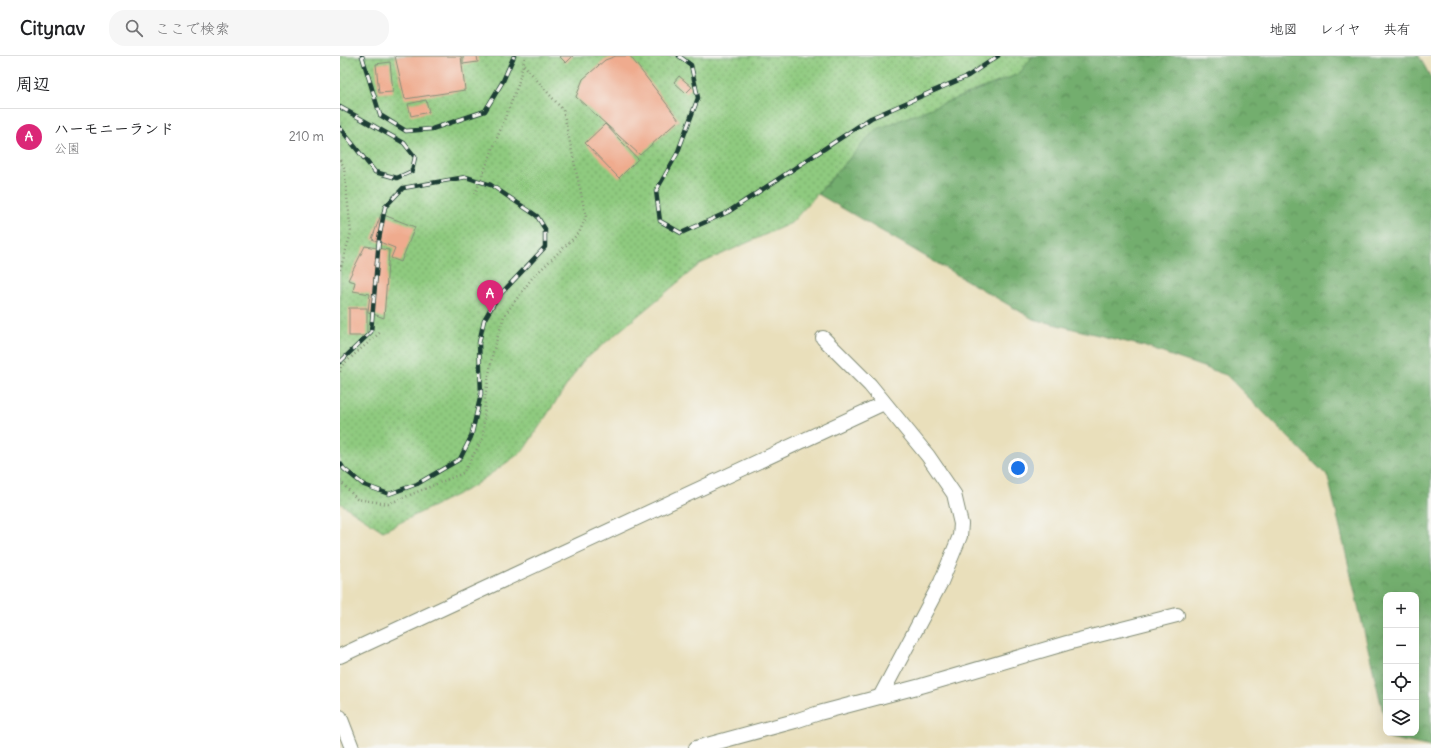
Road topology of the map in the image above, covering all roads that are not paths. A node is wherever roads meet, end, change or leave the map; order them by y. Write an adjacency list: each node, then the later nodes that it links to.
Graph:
1 (823, 338): 2 (street)
2 (884, 403): 4 (street); 5 (street)
3 (1177, 615): 5 (street)
4 (340, 656)
5 (880, 696): 8 (street)
6 (340, 717): 7 (street)
7 (352, 748)
8 (696, 748)

